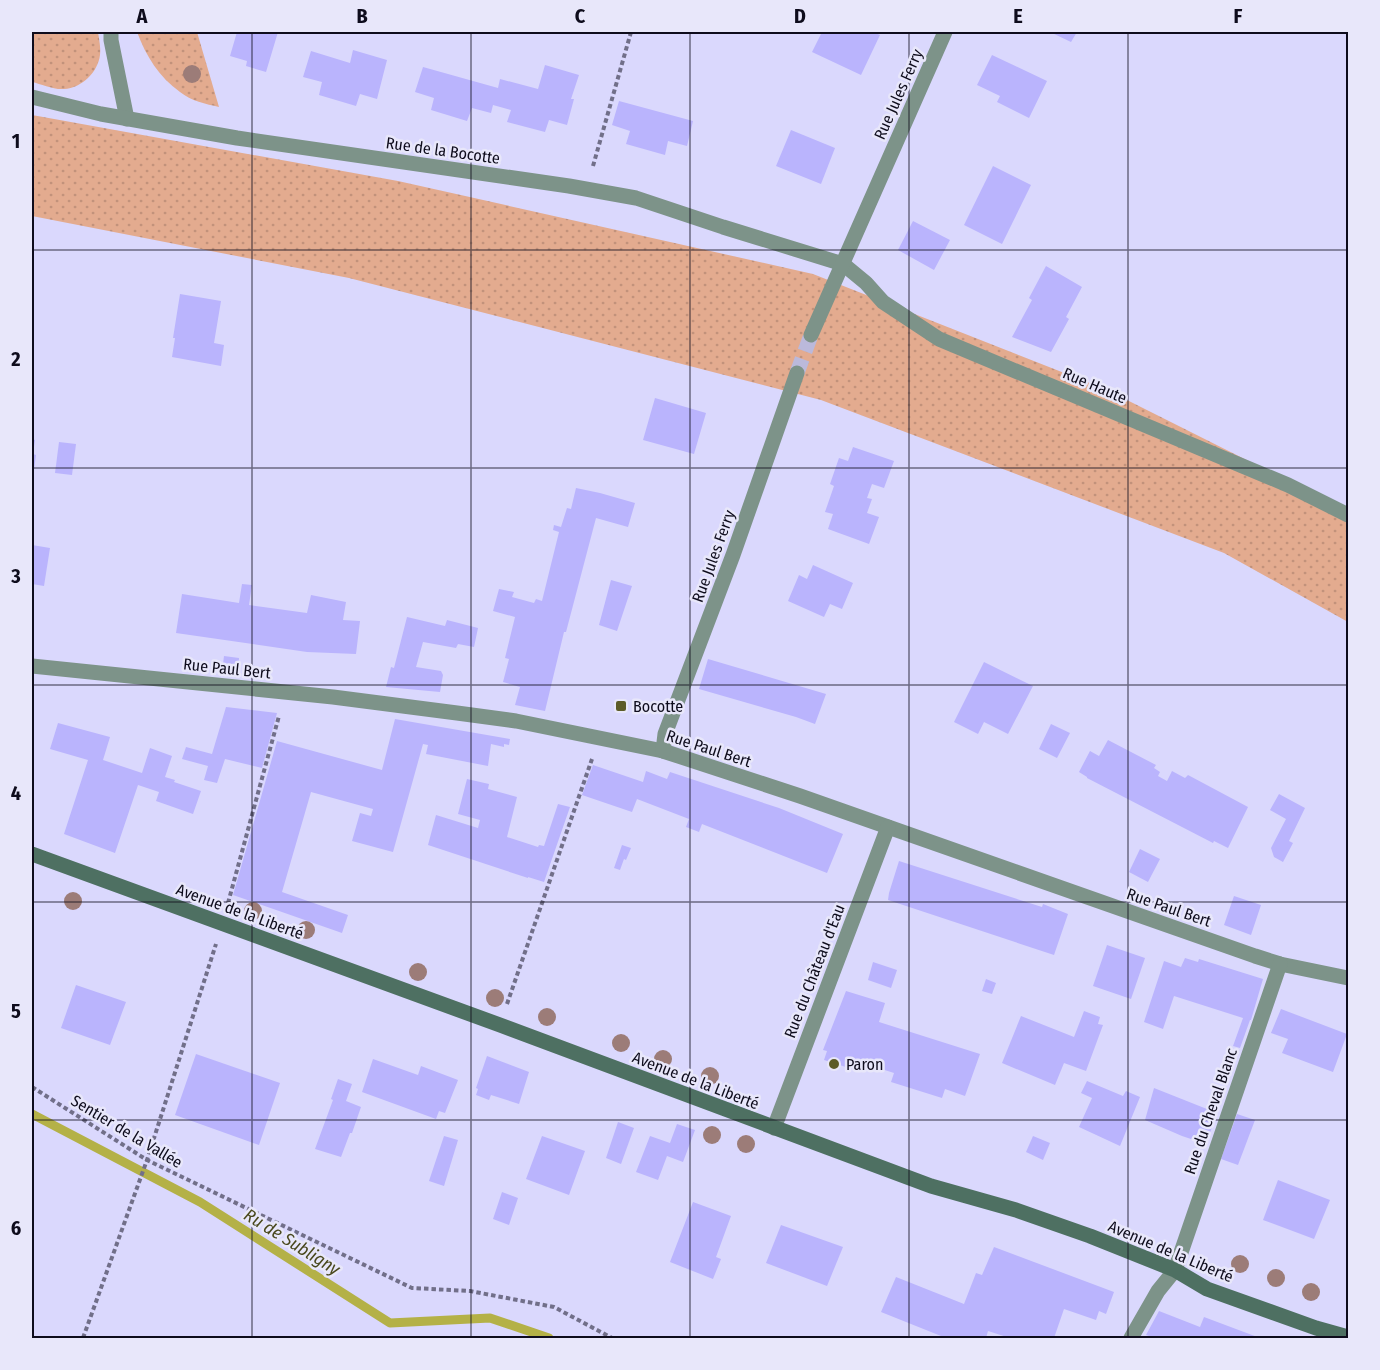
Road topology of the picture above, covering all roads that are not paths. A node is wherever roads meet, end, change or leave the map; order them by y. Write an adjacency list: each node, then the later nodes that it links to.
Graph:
1 (111, 32): 4 (street)
2 (945, 32): 5 (street, Rue Jules Ferry)
3 (32, 97): 4 (street, Rue de la Bocotte)
4 (127, 118): 5 (street, Rue de la Bocotte)
5 (843, 264): 6 (street, Rue Jules Ferry); 8 (street, Rue Haute)
6 (812, 335)
7 (797, 373): 10 (street, Rue Jules Ferry)
8 (1348, 515)
9 (32, 666): 10 (street, Rue Paul Bert)
10 (663, 751): 11 (street, Rue Paul Bert)
11 (888, 827): 13 (street, Rue Paul Bert); 15 (street, Rue du Château d'Eau)
12 (32, 854): 15 (main road, Avenue de la Liberté)
13 (1280, 964): 14 (street, Rue Paul Bert); 16 (street, Rue du Cheval Blanc)
14 (1348, 978)
15 (774, 1128): 16 (main road, Avenue de la Liberté)
16 (1175, 1270): 17 (main road, Avenue de la Liberté); 18 (street, Rue du Cheval Blanc)
17 (1348, 1337)
18 (1131, 1338)

